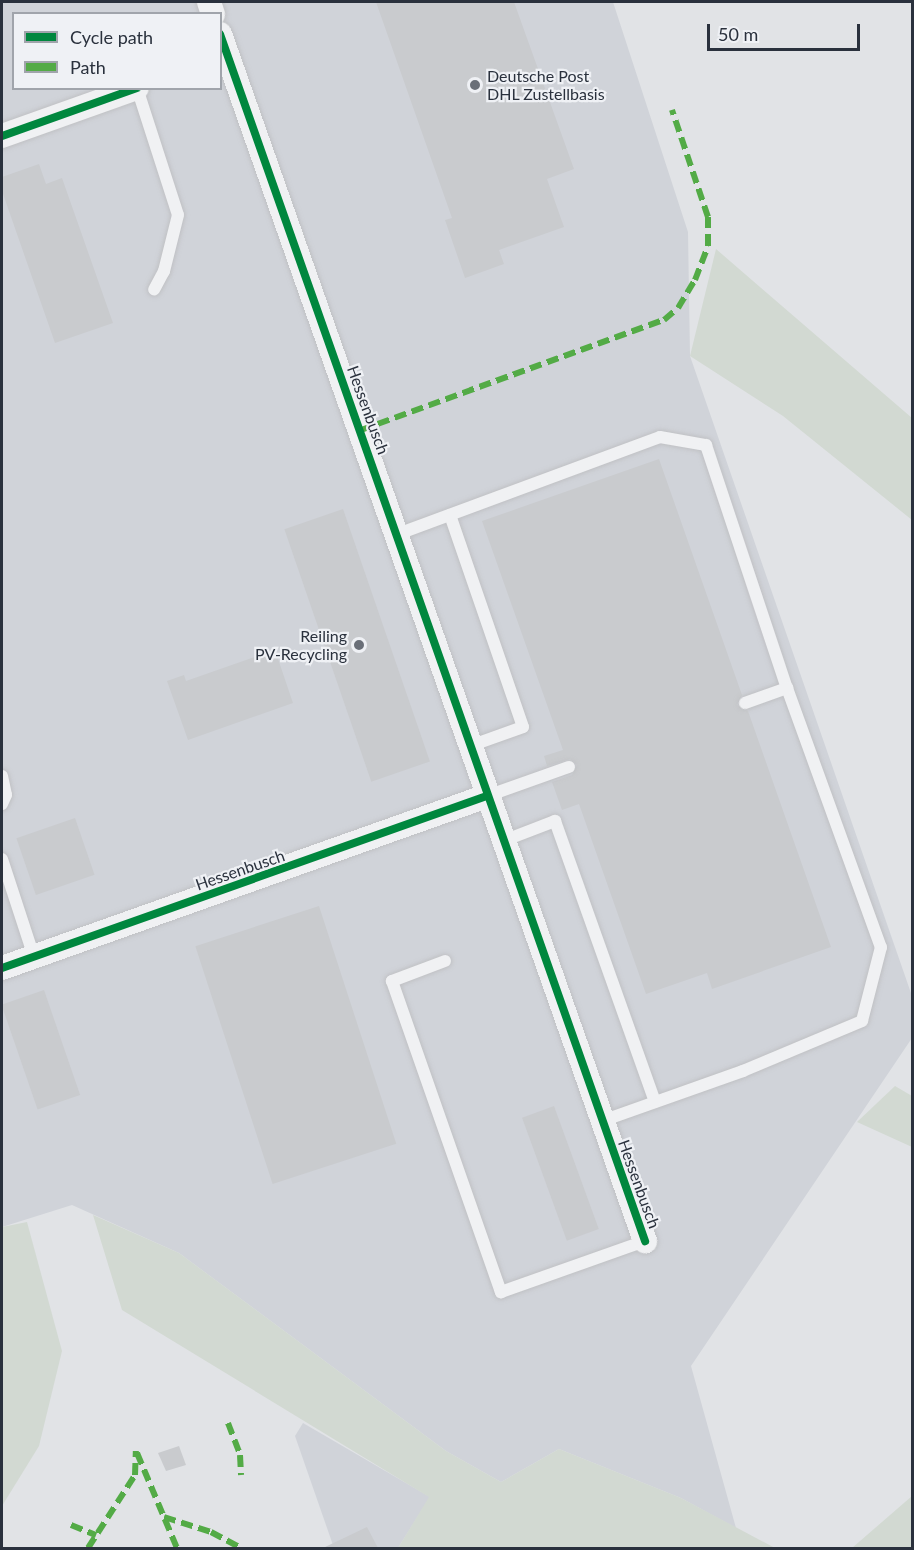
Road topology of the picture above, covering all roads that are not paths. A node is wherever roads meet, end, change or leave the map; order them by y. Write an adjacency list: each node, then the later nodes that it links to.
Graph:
1 (223, 50): 7 (street, Hessenbusch)
2 (131, 90): 4 (street)
3 (138, 90): 5 (lane)
4 (2, 136)
5 (154, 290)
6 (450, 515): 7 (lane); 8 (lane); 10 (lane)
7 (398, 534): 10 (street, Hessenbusch)
8 (787, 688): 9 (lane); 20 (lane)
9 (745, 703)
10 (470, 746): 13 (street, Hessenbusch)
11 (569, 767): 13 (lane)
12 (2, 776): 14 (lane)
13 (487, 796): 15 (street, Hessenbusch); 17 (street, Hessenbusch)
14 (2, 804)
15 (503, 841): 20 (lane); 21 (street, Hessenbusch)
16 (2, 859): 17 (lane)
17 (34, 957): 19 (street, Hessenbusch)
18 (445, 960): 22 (lane)
19 (2, 968)
20 (655, 1102): 21 (lane)
21 (602, 1121): 22 (street, Hessenbusch)
22 (645, 1241)

